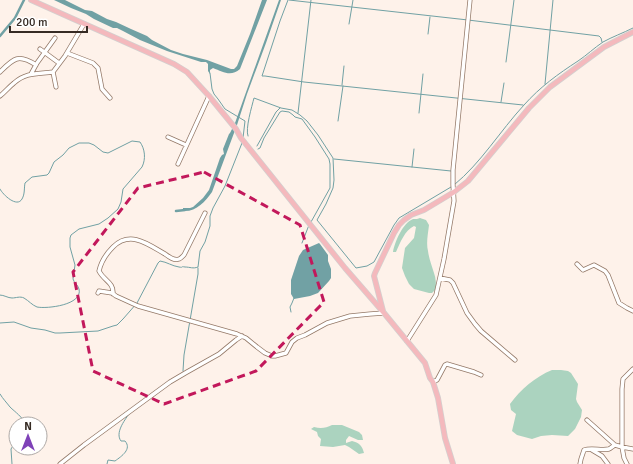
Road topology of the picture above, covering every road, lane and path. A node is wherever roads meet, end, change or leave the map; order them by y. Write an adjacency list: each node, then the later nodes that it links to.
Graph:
1 (31, 0): 3 (main road)
2 (470, 0): 21 (street)
3 (84, 24): 8 (street); 16 (main road)
4 (633, 32): 21 (main road)
5 (55, 38): 7 (street)
6 (40, 49): 7 (street)
7 (45, 52): 9 (street); 10 (street)
8 (66, 53): 9 (street); 17 (street)
9 (59, 63): 12 (street)
10 (36, 65): 11 (street); 13 (street)
11 (0, 72)
12 (53, 72): 13 (street); 14 (street)
13 (31, 74): 15 (street)
14 (56, 86)
15 (0, 96)
16 (209, 96): 19 (street); 28 (main road)
17 (110, 98)
18 (168, 137): 19 (street)
19 (186, 145): 20 (street)
20 (178, 164)
21 (453, 188): 24 (street); 28 (main road)
22 (205, 213): 26 (street)
23 (577, 264): 27 (street)
24 (440, 278): 30 (street); 31 (street)
25 (98, 293): 26 (street)
26 (113, 294): 29 (street)
27 (633, 311)
28 (384, 313): 29 (street); 30 (main road)
29 (242, 336): 40 (street)
30 (407, 341): 34 (main road)
31 (515, 360)
32 (633, 369): 37 (street)
33 (481, 375): 34 (street)
34 (433, 382): 41 (main road)
35 (587, 420): 36 (street)
36 (615, 445): 37 (street); 38 (street)
37 (622, 447): 39 (street); 44 (street)
38 (591, 449): 42 (street); 43 (street)
39 (633, 449)
40 (60, 464)
41 (452, 464)
42 (580, 464)
43 (608, 464)
44 (627, 464)

